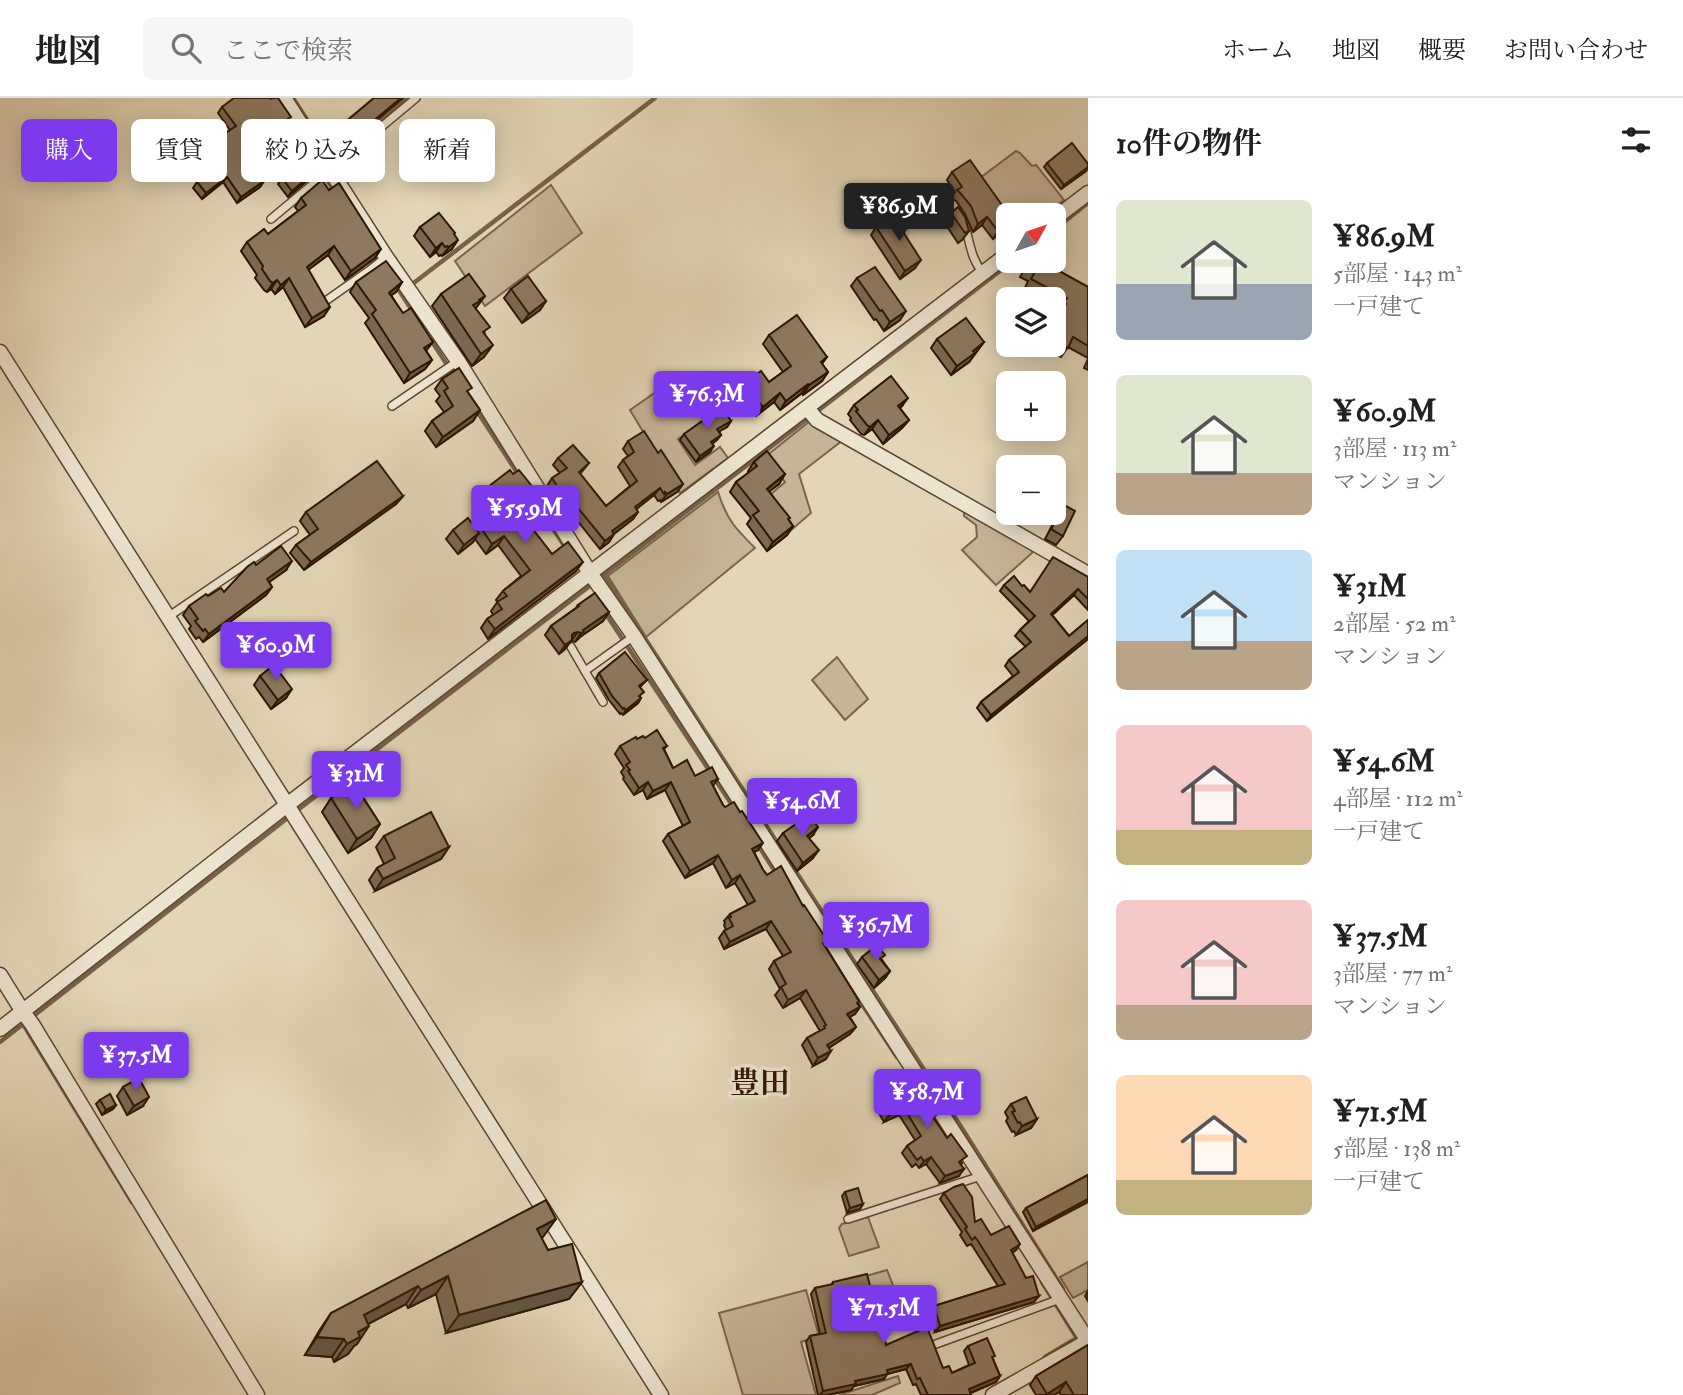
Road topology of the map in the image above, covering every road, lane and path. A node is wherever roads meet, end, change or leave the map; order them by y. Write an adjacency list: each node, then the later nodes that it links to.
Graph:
1 (284, 98): 3 (street)
2 (416, 98): 4 (lane)
3 (296, 119)
4 (385, 124)
5 (315, 182): 9 (lane)
6 (332, 182): 11 (street)
7 (1088, 193): 8 (street)
8 (1066, 210)
9 (271, 219)
10 (961, 219): 13 (lane)
11 (382, 260): 14 (lane); 16 (street)
12 (996, 261): 13 (street)
13 (980, 270): 18 (street)
14 (327, 300)
15 (0, 352): 22 (street)
16 (452, 366): 17 (lane); 21 (street)
17 (392, 406)
18 (810, 412): 20 (street); 21 (street)
19 (294, 531): 22 (lane)
20 (1088, 574)
21 (594, 578): 23 (street); 27 (street)
22 (168, 617): 27 (street)
23 (628, 640): 25 (lane); 31 (street)
24 (571, 647): 25 (lane)
25 (585, 671): 26 (lane)
26 (603, 702)
27 (291, 811): 29 (street); 37 (street)
28 (0, 975): 29 (street)
29 (27, 1017): 30 (street); 36 (street)
30 (0, 1029)
31 (977, 1177): 32 (lane); 33 (street)
32 (848, 1219)
33 (1057, 1300): 34 (street); 35 (lane)
34 (1085, 1339): 38 (street)
35 (936, 1344)
36 (257, 1395)
37 (661, 1395)
38 (993, 1395)

